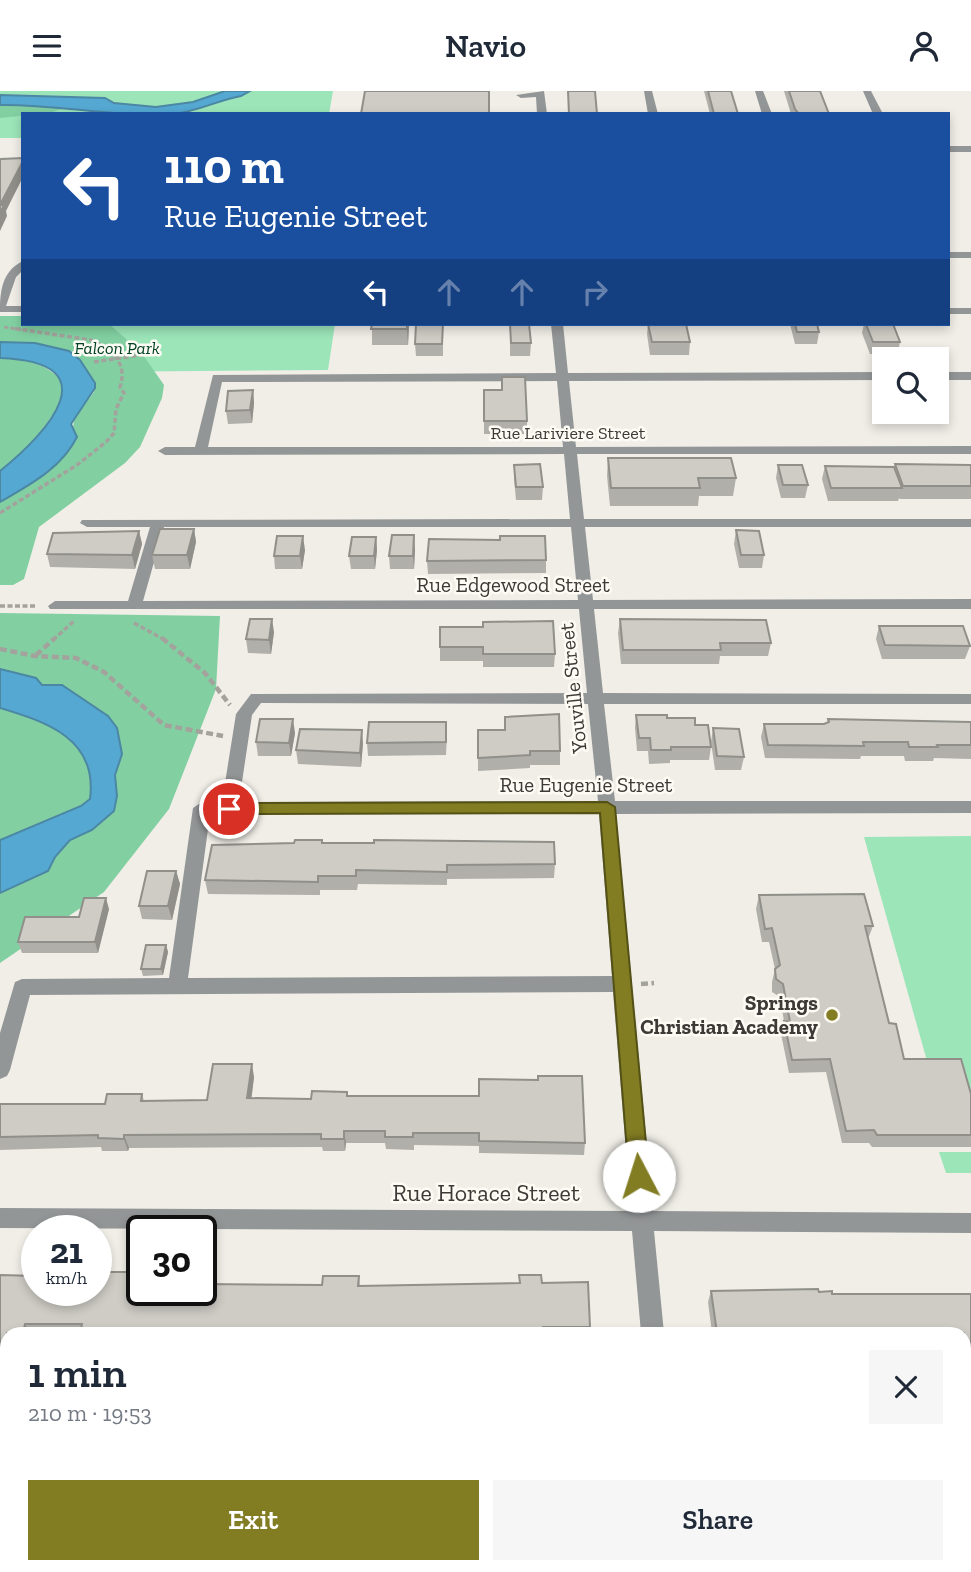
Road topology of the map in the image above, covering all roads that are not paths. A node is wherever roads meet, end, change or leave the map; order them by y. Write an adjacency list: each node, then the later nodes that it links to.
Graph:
1 (648, 91): 7 (street)
2 (759, 91): 8 (street)
3 (867, 91): 9 (street)
4 (540, 93): 5 (street); 6 (street)
5 (521, 95)
6 (542, 112)
7 (653, 112)
8 (766, 112)
9 (877, 112)
10 (950, 149): 11 (street)
11 (971, 149)
12 (950, 255): 13 (street)
13 (971, 255)
14 (21, 266): 15 (street)
15 (0, 308): 16 (street)
16 (21, 309)
17 (950, 311): 18 (street)
18 (971, 311)
19 (557, 326): 20 (street, Youville Street)
20 (563, 376): 21 (street); 26 (street); 27 (street, Youville Street)
21 (872, 376)
22 (949, 376): 23 (street)
23 (971, 376)
24 (971, 450): 27 (street, Rue Lariviere Street)
25 (165, 451): 26 (street, Rue Lariviere Street)
26 (201, 451): 27 (street, Rue Lariviere Street)
27 (570, 451): 30 (street, Youville Street)
28 (158, 522): 29 (street); 30 (street); 35 (street)
29 (87, 523)
30 (577, 523): 31 (street); 33 (street, Youville Street)
31 (971, 523)
32 (971, 604): 33 (street, Rue Edgewood Street)
33 (585, 605): 35 (street, Rue Edgewood Street); 36 (street, Youville Street)
34 (55, 606): 35 (street, Rue Edgewood Street)
35 (134, 607)
36 (596, 699): 37 (street); 38 (street, Youville Street); 40 (street)
37 (971, 699)
38 (607, 807): 39 (street, Rue Eugenie Street); 40 (street, Rue Eugenie Street); 41 (street, Youville Street)
39 (971, 807)
40 (229, 809): 42 (street, Rue Eugenie Street)
41 (622, 984): 42 (street); 45 (street, Youville Street)
42 (177, 988): 43 (street)
43 (0, 1070)
44 (0, 1218): 45 (street, Rue Horace Street)
45 (643, 1220): 46 (street, Rue Horace Street); 47 (street, Youville Street)
46 (971, 1223)
47 (652, 1327)

